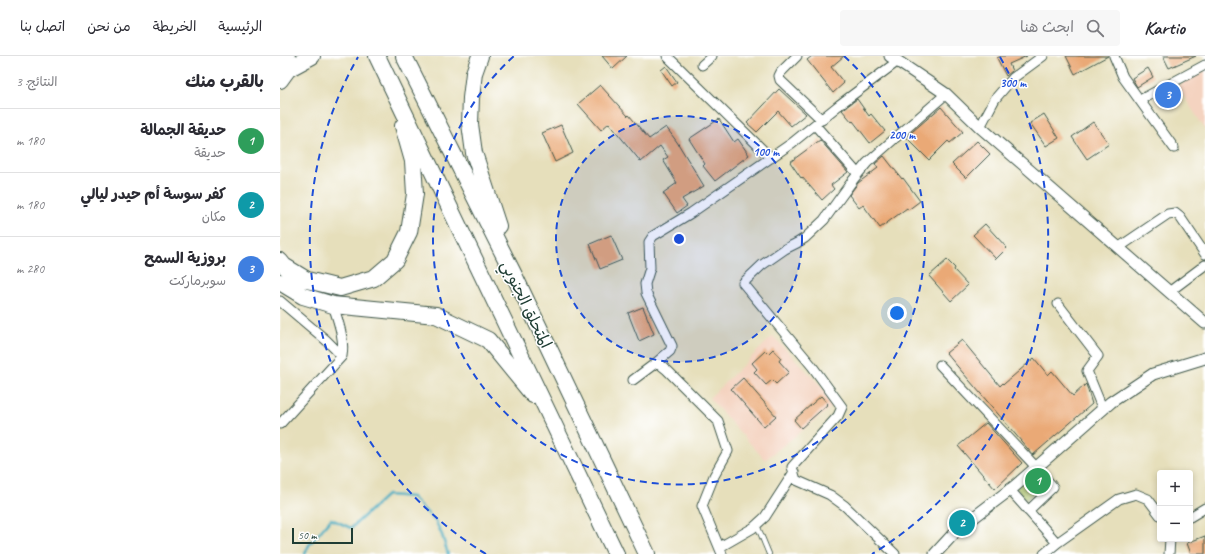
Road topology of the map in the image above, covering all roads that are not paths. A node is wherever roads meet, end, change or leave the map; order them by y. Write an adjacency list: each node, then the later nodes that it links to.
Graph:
1 (287, 56): 12 (highway)
2 (312, 56): 16 (highway)
3 (377, 56): 15 (highway, المتحلق الجنوبي)
4 (404, 56): 28 (highway, المتحلق الجنوبي)
5 (480, 56): 28 (highway)
6 (667, 56): 22 (street)
7 (712, 56): 13 (street)
8 (797, 56): 19 (street)
9 (1042, 56): 20 (street)
10 (1114, 56): 18 (street)
11 (894, 59): 17 (street); 19 (street)
12 (280, 60)
13 (702, 65)
14 (1205, 65): 18 (street)
15 (389, 79): 26 (highway); 41 (highway, المتحلق الجنوبي)
16 (280, 80)
17 (946, 94): 20 (street); 23 (street)
18 (1140, 100): 21 (street)
19 (818, 123): 22 (street); 23 (street)
20 (980, 127): 24 (street)
21 (1174, 148)
22 (771, 158): 37 (street)
23 (858, 174): 44 (street)
24 (1118, 248): 25 (street); 30 (street)
25 (1205, 254)
26 (280, 261)
27 (1205, 265): 30 (street)
28 (515, 277): 55 (highway, المتحلق الجنوبي)
29 (280, 282): 33 (highway)
30 (1169, 292): 34 (street)
31 (280, 301): 35 (street)
32 (1058, 304): 40 (street)
33 (333, 305): 35 (street); 41 (highway)
34 (1205, 323)
35 (342, 356): 42 (street)
36 (1205, 358): 40 (street)
37 (657, 362): 39 (street); 53 (street)
38 (940, 365): 43 (street)
39 (632, 380)
40 (1103, 410): 43 (street)
41 (551, 417): 54 (highway, المتحلق الجنوبي)
42 (280, 424)
43 (1036, 467): 45 (street); 47 (street)
44 (794, 472): 50 (street); 57 (street)
45 (1009, 489): 47 (street); 58 (street)
46 (1205, 508): 49 (street)
47 (1028, 510): 52 (street)
48 (1157, 511): 52 (street)
49 (1193, 515)
50 (756, 525): 53 (street); 56 (lane)
51 (1170, 542): 60 (street)
52 (1057, 543): 59 (street)
53 (721, 551)
54 (616, 554)
55 (647, 554)
56 (769, 554)
57 (895, 554)
58 (935, 554)
59 (1044, 554)
60 (1169, 554)

